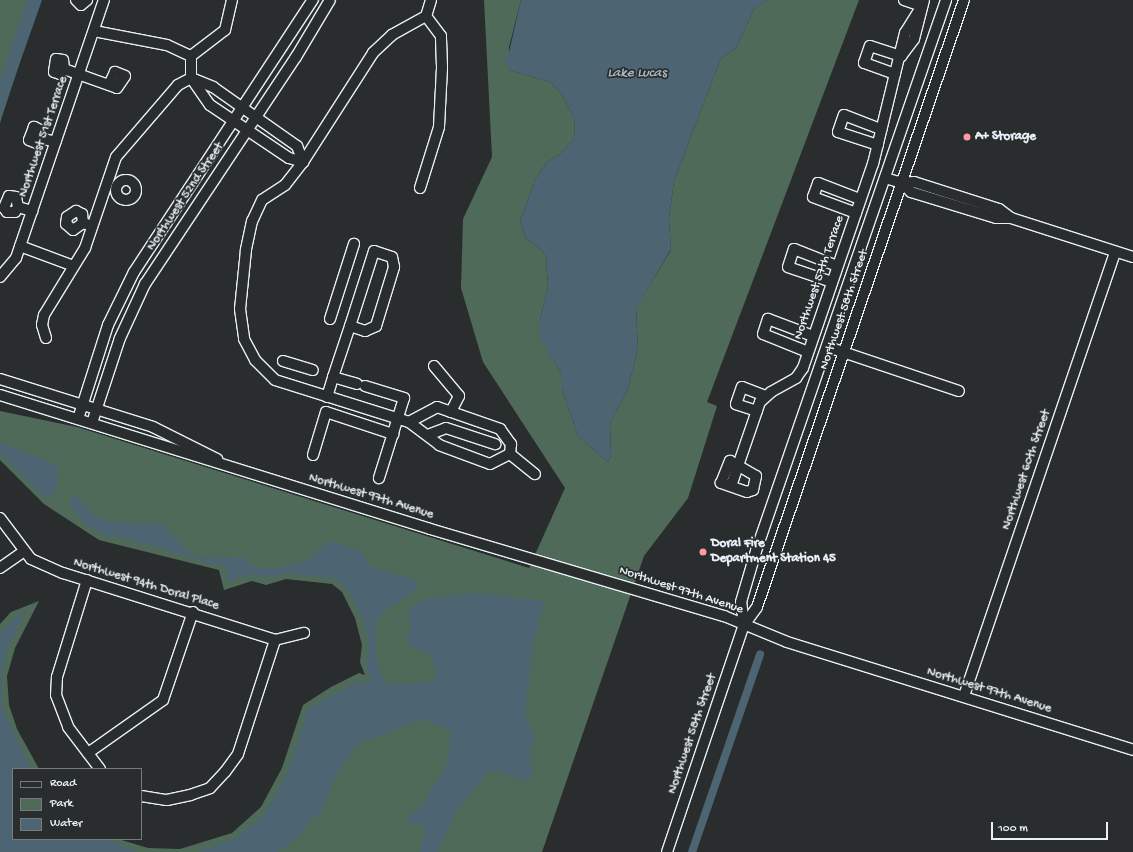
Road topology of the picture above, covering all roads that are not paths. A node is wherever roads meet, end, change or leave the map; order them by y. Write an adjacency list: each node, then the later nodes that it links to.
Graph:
1 (76, 0): 2 (street)
2 (88, 0)
3 (92, 0): 11 (street)
4 (232, 0): 15 (street)
5 (313, 0): 22 (street, Northwest 52nd Street)
6 (330, 0): 23 (street, Northwest 52nd Street)
7 (431, 0): 13 (street)
8 (904, 0): 12 (street)
9 (946, 0): 31 (street, Northwest 58th Street)
10 (964, 0): 32 (street, Northwest 58th Street)
11 (104, 2): 14 (street, Northwest 51st Terrace)
12 (922, 6): 16 (street, Northwest 57th Terrace)
13 (426, 16): 30 (street); 34 (street)
14 (94, 31): 15 (street); 18 (street, Northwest 51st Terrace)
15 (191, 56): 20 (street)
16 (901, 56): 19 (street, Northwest 57th Terrace); 19 (street)
17 (64, 68): 18 (street)
18 (79, 73): 21 (street); 28 (street, Northwest 51st Terrace)
19 (895, 74): 25 (street, Northwest 57th Terrace)
20 (191, 78): 22 (street); 24 (street); 33 (street)
21 (109, 85)
22 (243, 109): 23 (street); 24 (street, Northwest 52nd Street)
23 (256, 117): 26 (street, Northwest 52nd Street); 30 (street)
24 (234, 121): 26 (street); 48 (street, Northwest 52nd Street)
25 (882, 129): 29 (street, Northwest 57th Terrace); 29 (street)
26 (247, 130): 30 (street); 49 (street, Northwest 52nd Street)
27 (40, 138): 28 (street)
28 (56, 142): 38 (street, Northwest 51st Terrace)
29 (878, 145): 36 (street, Northwest 57th Terrace)
30 (303, 162): 65 (street)
31 (885, 178): 32 (street); 54 (street, Northwest 58th Street)
32 (902, 183): 42 (street); 56 (street, Northwest 58th Street)
33 (106, 185): 35 (street); 44 (street)
34 (420, 188)
35 (117, 189)
36 (860, 199): 39 (street, Northwest 57th Terrace); 39 (street)
37 (18, 206): 38 (street)
38 (32, 211): 41 (street, Northwest 51st Terrace)
39 (856, 213): 45 (street, Northwest 57th Terrace)
40 (354, 244): 50 (street)
41 (20, 246): 44 (street); 46 (street, Northwest 51st Terrace)
42 (1115, 252): 43 (street); 91 (street, Northwest 60th Street)
43 (1133, 257)
44 (72, 265): 53 (street)
45 (837, 266): 47 (street, Northwest 57th Terrace); 47 (street)
46 (0, 277)
47 (832, 282): 52 (street, Northwest 57th Terrace)
48 (116, 308): 49 (street); 66 (street, Northwest 52nd Street)
49 (130, 314): 67 (street, Northwest 52nd Street)
50 (330, 319)
51 (350, 326): 51 (street); 60 (street)
52 (814, 336): 55 (street, Northwest 57th Terrace); 55 (street)
53 (46, 338)
54 (828, 347): 56 (street); 88 (street, Northwest 58th Street)
55 (808, 352): 64 (street, Northwest 57th Terrace)
56 (844, 353): 62 (street); 88 (street, Northwest 58th Street)
57 (283, 361): 59 (street)
58 (434, 366): 69 (street)
59 (312, 370)
60 (333, 376): 65 (street); 71 (street)
61 (0, 379): 66 (street, Northwest 97th Avenue)
62 (959, 391)
63 (0, 395): 70 (street, Northwest 97th Avenue)
64 (765, 396): 68 (street); 68 (street)
65 (326, 397): 71 (street)
66 (83, 404): 67 (street, Northwest 97th Avenue); 70 (street, Northwest 52nd Street)
67 (97, 409): 73 (street, Northwest 52nd Street); 79 (street, Northwest 97th Avenue)
68 (757, 411): 80 (street)
69 (451, 412): 72 (street); 77 (street)
70 (78, 419): 73 (street, Northwest 97th Avenue)
71 (398, 420): 72 (street); 74 (street)
72 (409, 422): 75 (street)
73 (92, 423): 79 (street, Northwest 97th Avenue)
74 (393, 434): 78 (street); 82 (street)
75 (428, 434): 76 (street); 77 (street)
76 (495, 444)
77 (510, 454): 81 (street)
78 (313, 455)
79 (221, 461): 88 (street, Northwest 97th Avenue)
80 (738, 465): 80 (street)
81 (535, 474)
82 (379, 478)
83 (0, 518): 84 (street, Northwest 94th Doral Place)
84 (24, 551): 85 (street); 86 (street, Northwest 94th Doral Place)
85 (0, 568)
86 (87, 580): 87 (street, Northwest 94th Doral Place); 93 (street)
87 (193, 612): 90 (street, Northwest 94th Doral Place); 93 (street)
88 (744, 625): 91 (street, Northwest 97th Avenue); 96 (street, Northwest 58th Street)
89 (304, 633): 90 (street)
90 (275, 640): 95 (street)
91 (964, 696): 92 (street, Northwest 97th Avenue)
92 (1133, 750)
93 (88, 753): 94 (street)
94 (99, 768)
95 (142, 796)
96 (667, 852)

